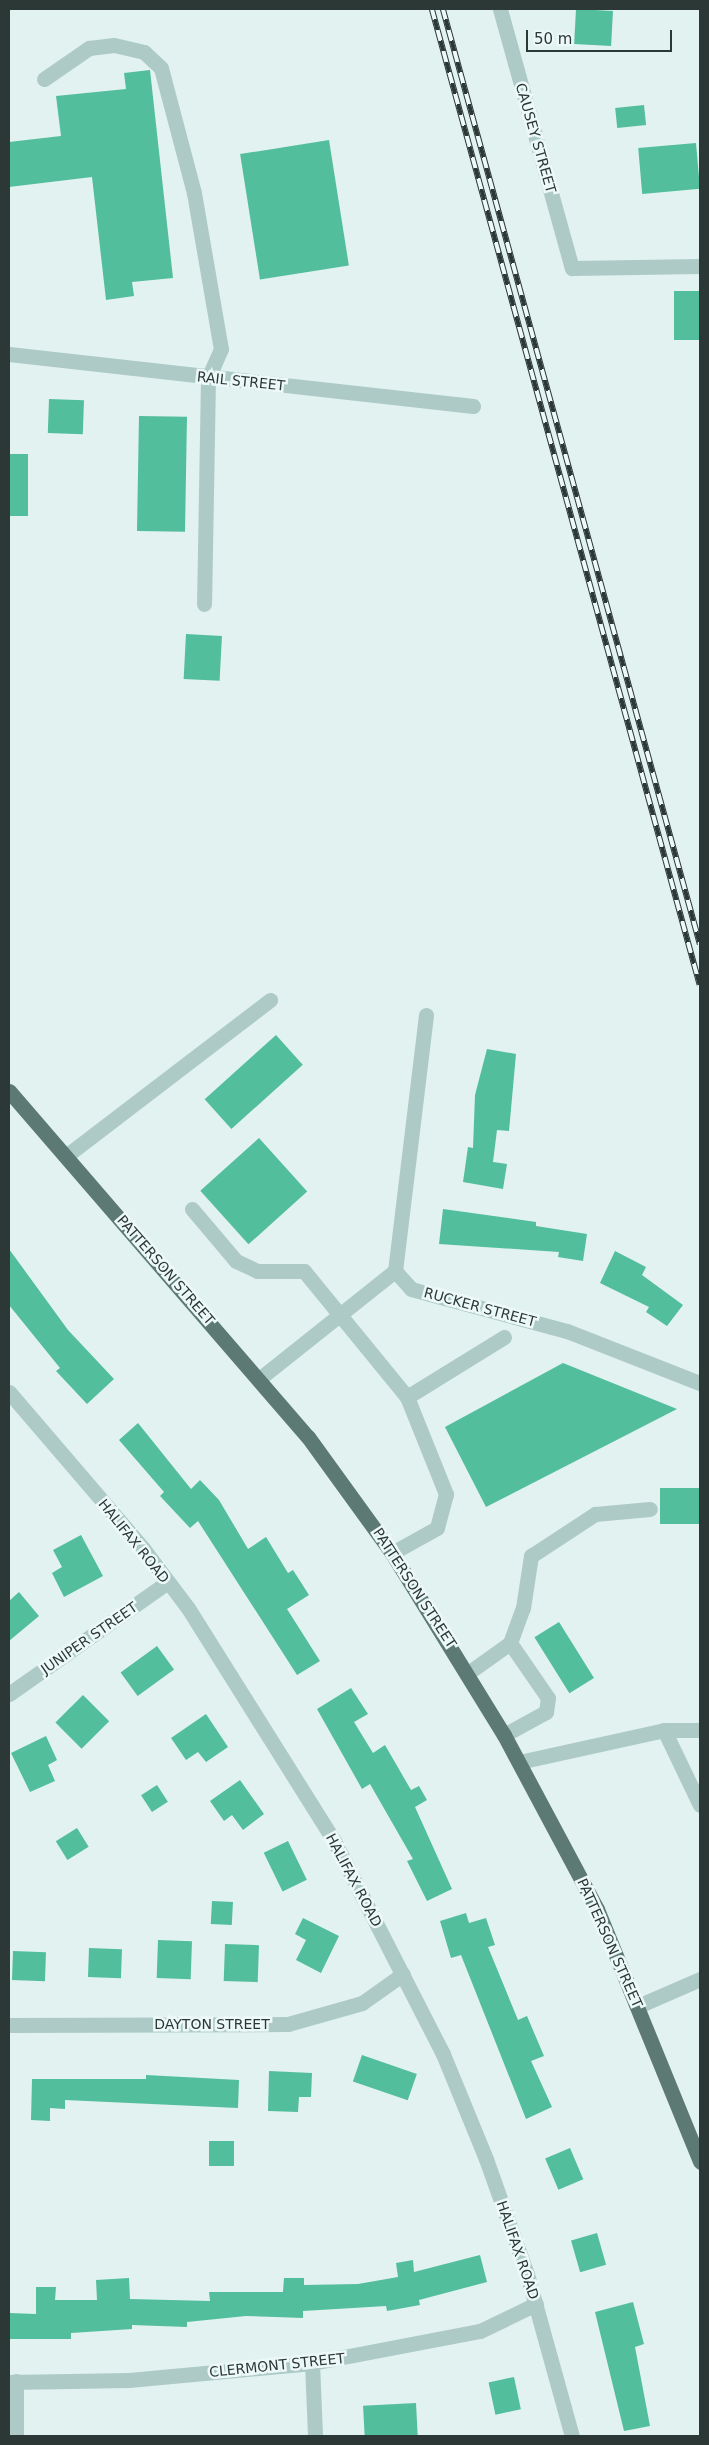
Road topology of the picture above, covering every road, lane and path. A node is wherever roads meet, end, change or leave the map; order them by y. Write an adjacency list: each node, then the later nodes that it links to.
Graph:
1 (500, 9): 3 (street, CAUSEY STREET)
2 (44, 79): 5 (street)
3 (700, 266)
4 (9, 354): 5 (street, RAIL STREET)
5 (208, 378): 6 (street, RAIL STREET); 7 (street)
6 (473, 406)
7 (204, 604)
8 (270, 1000): 11 (street)
9 (426, 1015): 13 (street)
10 (9, 1091): 11 (main road, PATTERSON STREET)
11 (66, 1156): 16 (main road, PATTERSON STREET)
12 (192, 1209): 14 (street)
13 (395, 1271): 14 (street); 17 (street, RUCKER STREET)
14 (341, 1314): 16 (street); 19 (street)
15 (504, 1337): 19 (street)
16 (259, 1379): 21 (main road, PATTERSON STREET)
17 (700, 1383)
18 (9, 1392): 22 (street, HALIFAX ROAD)
19 (407, 1397): 21 (street)
20 (650, 1509): 23 (street)
21 (392, 1553): 24 (main road, PATTERSON STREET)
22 (168, 1582): 25 (street, JUNIPER STREET); 31 (street, HALIFAX ROAD)
23 (510, 1643): 24 (street); 28 (street)
24 (468, 1673): 28 (main road, PATTERSON STREET)
25 (9, 1694)
26 (664, 1730): 27 (street); 29 (street); 30 (street)
27 (700, 1730)
28 (504, 1736): 29 (main road, PATTERSON STREET)
29 (519, 1762): 33 (main road, PATTERSON STREET)
30 (700, 1805)
31 (403, 1974): 34 (street, DAYTON STREET); 36 (street, HALIFAX ROAD)
32 (700, 1979): 33 (street)
33 (638, 2006): 35 (main road, PATTERSON STREET)
34 (9, 2025)
35 (700, 2162)
36 (536, 2304): 37 (street, CLERMONT STREET); 41 (street, HALIFAX ROAD)
37 (312, 2363): 38 (street, CLERMONT STREET); 40 (street)
38 (12, 2382): 39 (street)
39 (16, 2436)
40 (315, 2436)
41 (572, 2436)

